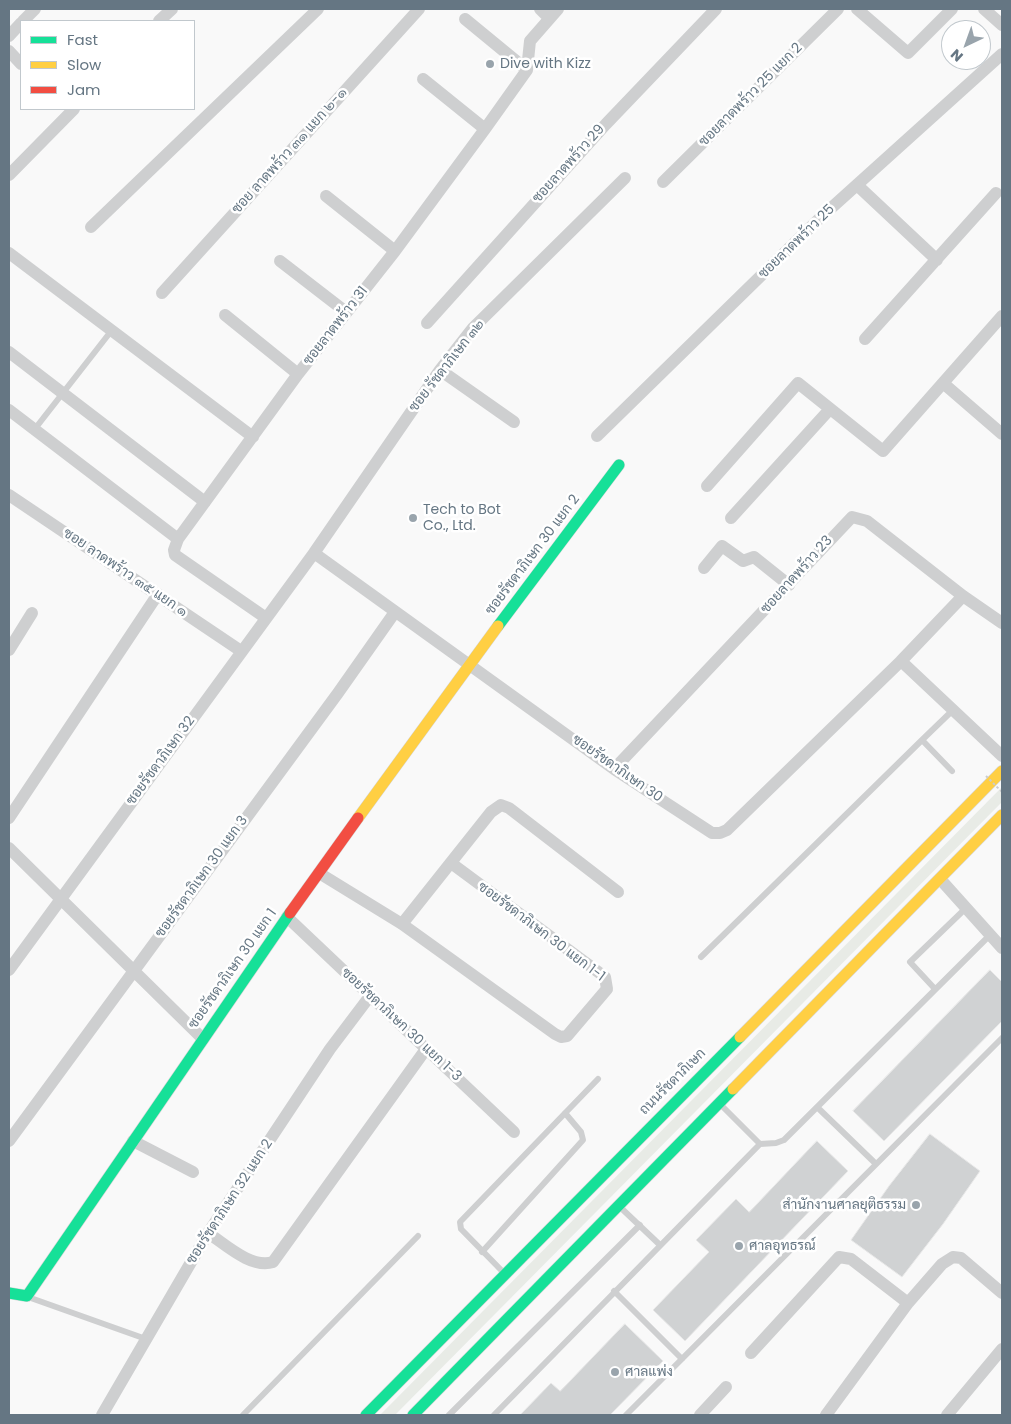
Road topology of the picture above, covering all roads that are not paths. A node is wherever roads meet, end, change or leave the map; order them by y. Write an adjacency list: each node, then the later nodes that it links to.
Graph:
1 (35, 9): 12 (street)
2 (172, 9): 13 (street)
3 (318, 9): 30 (street)
4 (419, 9): 35 (street, ซอย ลาดพร้าว ๓๑ แยก ๒-๑)
5 (716, 9): 39 (street, ซอยลาดพร้าว 29)
6 (838, 9): 26 (street, ซอยลาดพร้าว 25 แยก 2)
7 (857, 9): 8 (street)
8 (952, 9)
9 (984, 9): 15 (street)
10 (549, 12): 20 (street, ซอยลาดพร้าว 31)
11 (465, 19): 20 (street)
12 (24, 20)
13 (160, 20)
14 (20, 24): 16 (street)
15 (1002, 25)
16 (9, 36)
17 (9, 51): 19 (street)
18 (1002, 54): 27 (street, ซอยลาดพร้าว 25)
19 (20, 63)
20 (527, 70): 23 (street, ซอยลาดพร้าว 31)
21 (423, 79): 23 (street)
22 (70, 110): 24 (street)
23 (485, 129): 31 (street, ซอยลาดพร้าว 31)
24 (9, 175)
25 (625, 178): 43 (street, ซอย รัชดาภิเษก ๓๒)
26 (663, 182)
27 (857, 185): 33 (street); 52 (street, ซอยลาดพร้าว 25)
28 (996, 193): 33 (street)
29 (326, 196): 31 (street)
30 (91, 227)
31 (395, 251): 36 (street, ซอยลาดพร้าว 31)
32 (9, 253): 40 (street)
33 (937, 260): 41 (street)
34 (280, 261): 36 (street)
35 (162, 293)
36 (346, 312): 44 (street, ซอยลาดพร้าว 31)
37 (225, 315): 44 (street)
38 (1002, 316): 45 (street)
39 (427, 324)
40 (112, 330): 46 (lane); 53 (street)
41 (864, 339)
42 (9, 352): 46 (street)
43 (440, 370): 49 (street); 60 (street, ซอย รัชดาภิเษก ๓๒)
44 (298, 374): 53 (street, ซอยลาดพร้าว 31)
45 (943, 383): 47 (street); 51 (street)
46 (63, 394): 50 (lane); 57 (street)
47 (830, 409): 55 (street); 58 (street)
48 (9, 410): 50 (street)
49 (514, 422)
50 (34, 430): 59 (street)
51 (1002, 434)
52 (597, 436)
53 (253, 437): 57 (street, ซอยลาดพร้าว 31)
54 (619, 465): 72 (main road, ซอยรัชดาภิเษก 30 แยก 2)
55 (707, 486)
56 (9, 495): 63 (street, ซอย ลาดพร้าว ๓๕ แยก ๑)
57 (205, 502): 59 (street, ซอยลาดพร้าว 31)
58 (731, 518)
59 (178, 539): 67 (street)
60 (314, 553): 65 (street, ซอยรัชดาภิเษก 30); 67 (street, ซอยรัชดาภิเษก 32)
61 (704, 568): 62 (street)
62 (789, 585): 64 (street, ซอยลาดพร้าว 23); 76 (street, ซอยลาดพร้าว 23)
63 (158, 594): 70 (street, ซอย ลาดพร้าว ๓๕ แยก ๑); 80 (street)
64 (963, 596): 68 (street, ซอยลาดพร้าว 23); 71 (street, ซอยรัชดาภิเษก 30)
65 (395, 612): 72 (street, ซอยรัชดาภิเษก 30); 94 (street, ซอยรัชดาภิเษก 30 แยก 3)
66 (32, 613): 69 (street)
67 (266, 618): 70 (street, ซอยรัชดาภิเษก 32)
68 (1002, 623)
69 (9, 650)
70 (241, 651): 86 (street, ซอยรัชดาภิเษก 32)
71 (901, 661): 73 (street); 76 (street, ซอยรัชดาภิเษก 30)
72 (470, 663): 76 (street, ซอยรัชดาภิเษก 30); 83 (main road, ซอยรัชดาภิเษก 30 แยก 1)
73 (953, 710): 74 (lane); 75 (street)
74 (922, 740): 77 (lane); 92 (lane)
75 (1002, 756)
76 (614, 768)
77 (952, 771)
78 (1002, 771): 116 (main road, ถนนรัชดาภิเษก)
79 (1002, 815): 84 (main road)
80 (9, 818)
81 (9, 848): 86 (street)
82 (451, 863): 85 (street); 89 (street); 89 (street, ซอยรัชดาภิเษก 30 แยก 1-1)
83 (319, 873): 88 (main road, ซอยรัชดาภิเษก 30 แยก 1); 89 (street, ซอยรัชดาภิเษก 30 แยก 1-1)
84 (941, 880): 87 (street); 101 (main road)
85 (618, 892)
86 (60, 899): 93 (street, ซอยรัชดาภิเษก 32); 94 (street)
87 (965, 909): 90 (street); 95 (lane)
88 (287, 918): 96 (street, ซอยรัชดาภิเษก 30 แยก 1-3); 98 (main road, ซอยรัชดาภิเษก 30 แยก 1)
89 (402, 924)
90 (990, 935): 91 (street); 95 (lane)
91 (1002, 948)
92 (701, 957)
93 (9, 970)
94 (133, 970): 98 (street); 105 (street, ซอยรัชดาภิเษก 30 แยก 3)
95 (935, 989): 102 (lane)
96 (370, 996): 99 (street, ซอยรัชดาภิเษก 30 แยก 1-3); 112 (street, ซอยรัชดาภิเษก 32 แยก 2)
97 (1002, 1038): 108 (lane)
98 (203, 1039): 106 (main road, ซอยรัชดาภิเษก 30 แยก 1)
99 (426, 1049): 104 (street, ซอยรัชดาภิเษก 30 แยก 1-3); 112 (street)
100 (598, 1079): 103 (lane)
101 (718, 1102): 107 (lane); 110 (main road)
102 (817, 1107): 107 (lane); 108 (lane)
103 (565, 1113): 115 (lane); 115 (lane)
104 (514, 1132)
105 (9, 1141)
106 (133, 1141): 109 (street); 120 (main road, ซอยรัชดาภิเษก 30 แยก 1)
107 (760, 1144): 114 (lane)
108 (876, 1164): 125 (lane)
109 (193, 1172)
110 (620, 1207): 111 (lane); 130 (main road)
111 (640, 1225): 114 (lane); 131 (lane)
112 (208, 1233): 122 (street, ซอยรัชดาภิเษก 32 แยก 2)
113 (418, 1236): 128 (lane)
114 (660, 1245): 117 (lane)
115 (482, 1252): 116 (lane)
116 (505, 1274): 129 (main road, ถนนรัชดาภิเษก)
117 (614, 1291): 125 (lane); 132 (lane)
118 (9, 1293): 120 (main road)
119 (1002, 1293): 121 (street)
120 (27, 1296): 122 (lane)
121 (908, 1303): 124 (street); 135 (street)
122 (146, 1339): 127 (street, ซอยรัชดาภิเษก 32 แยก 2)
123 (1002, 1349): 136 (street)
124 (752, 1353)
125 (682, 1359): 133 (lane)
126 (726, 1387): 134 (street)
127 (102, 1415)
128 (242, 1415)
129 (366, 1415)
130 (413, 1415)
131 (449, 1415)
132 (494, 1415)
133 (626, 1415)
134 (700, 1415)
135 (826, 1415)
136 (948, 1415)

